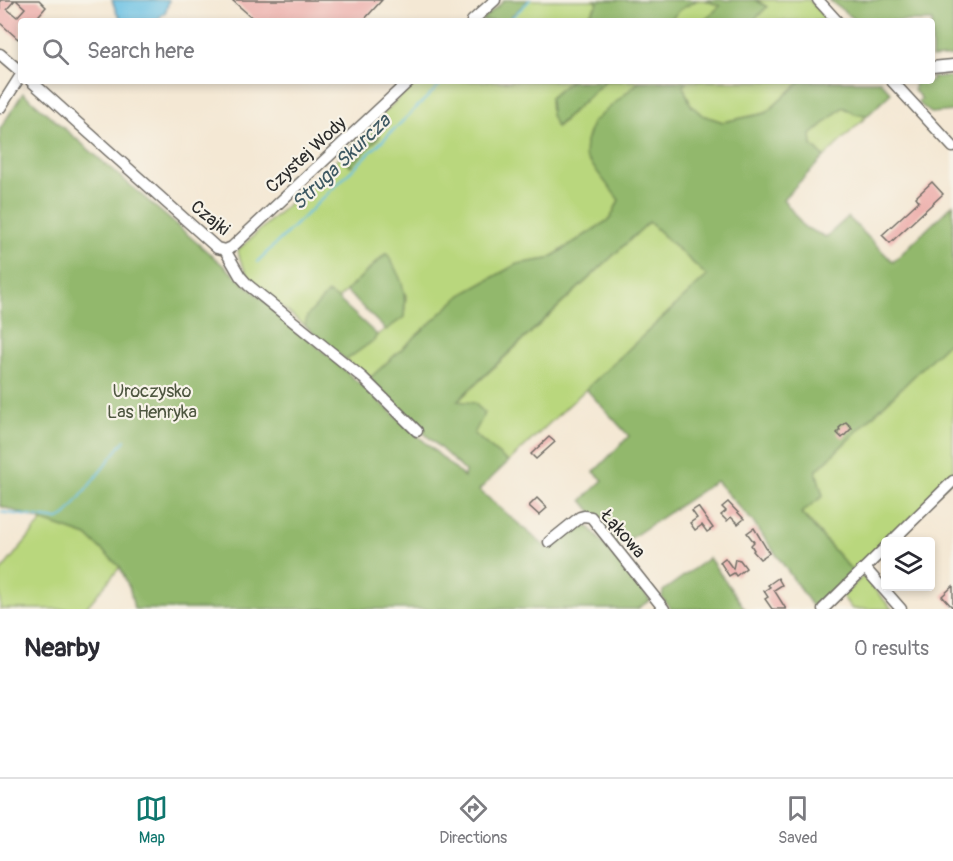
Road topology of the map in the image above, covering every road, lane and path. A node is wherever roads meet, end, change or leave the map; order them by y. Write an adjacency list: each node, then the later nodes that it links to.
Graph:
1 (495, 0): 3 (street)
2 (818, 0): 4 (street)
3 (475, 18)
4 (834, 18)
5 (0, 54): 8 (street)
6 (953, 65): 7 (street)
7 (935, 67)
8 (18, 70)
9 (18, 78): 13 (street)
10 (34, 84): 15 (street, Czajki)
11 (406, 84): 15 (street, Czystej Wody)
12 (896, 84): 14 (street)
13 (0, 108)
14 (953, 147)
15 (225, 250): 16 (street, Czajki)
16 (417, 431)
17 (953, 481): 18 (street)
18 (896, 537)
19 (549, 542): 22 (street, Łąkowa)
20 (881, 551): 21 (street)
21 (864, 568): 23 (street); 24 (street)
22 (663, 609)
23 (823, 609)
24 (901, 609)

